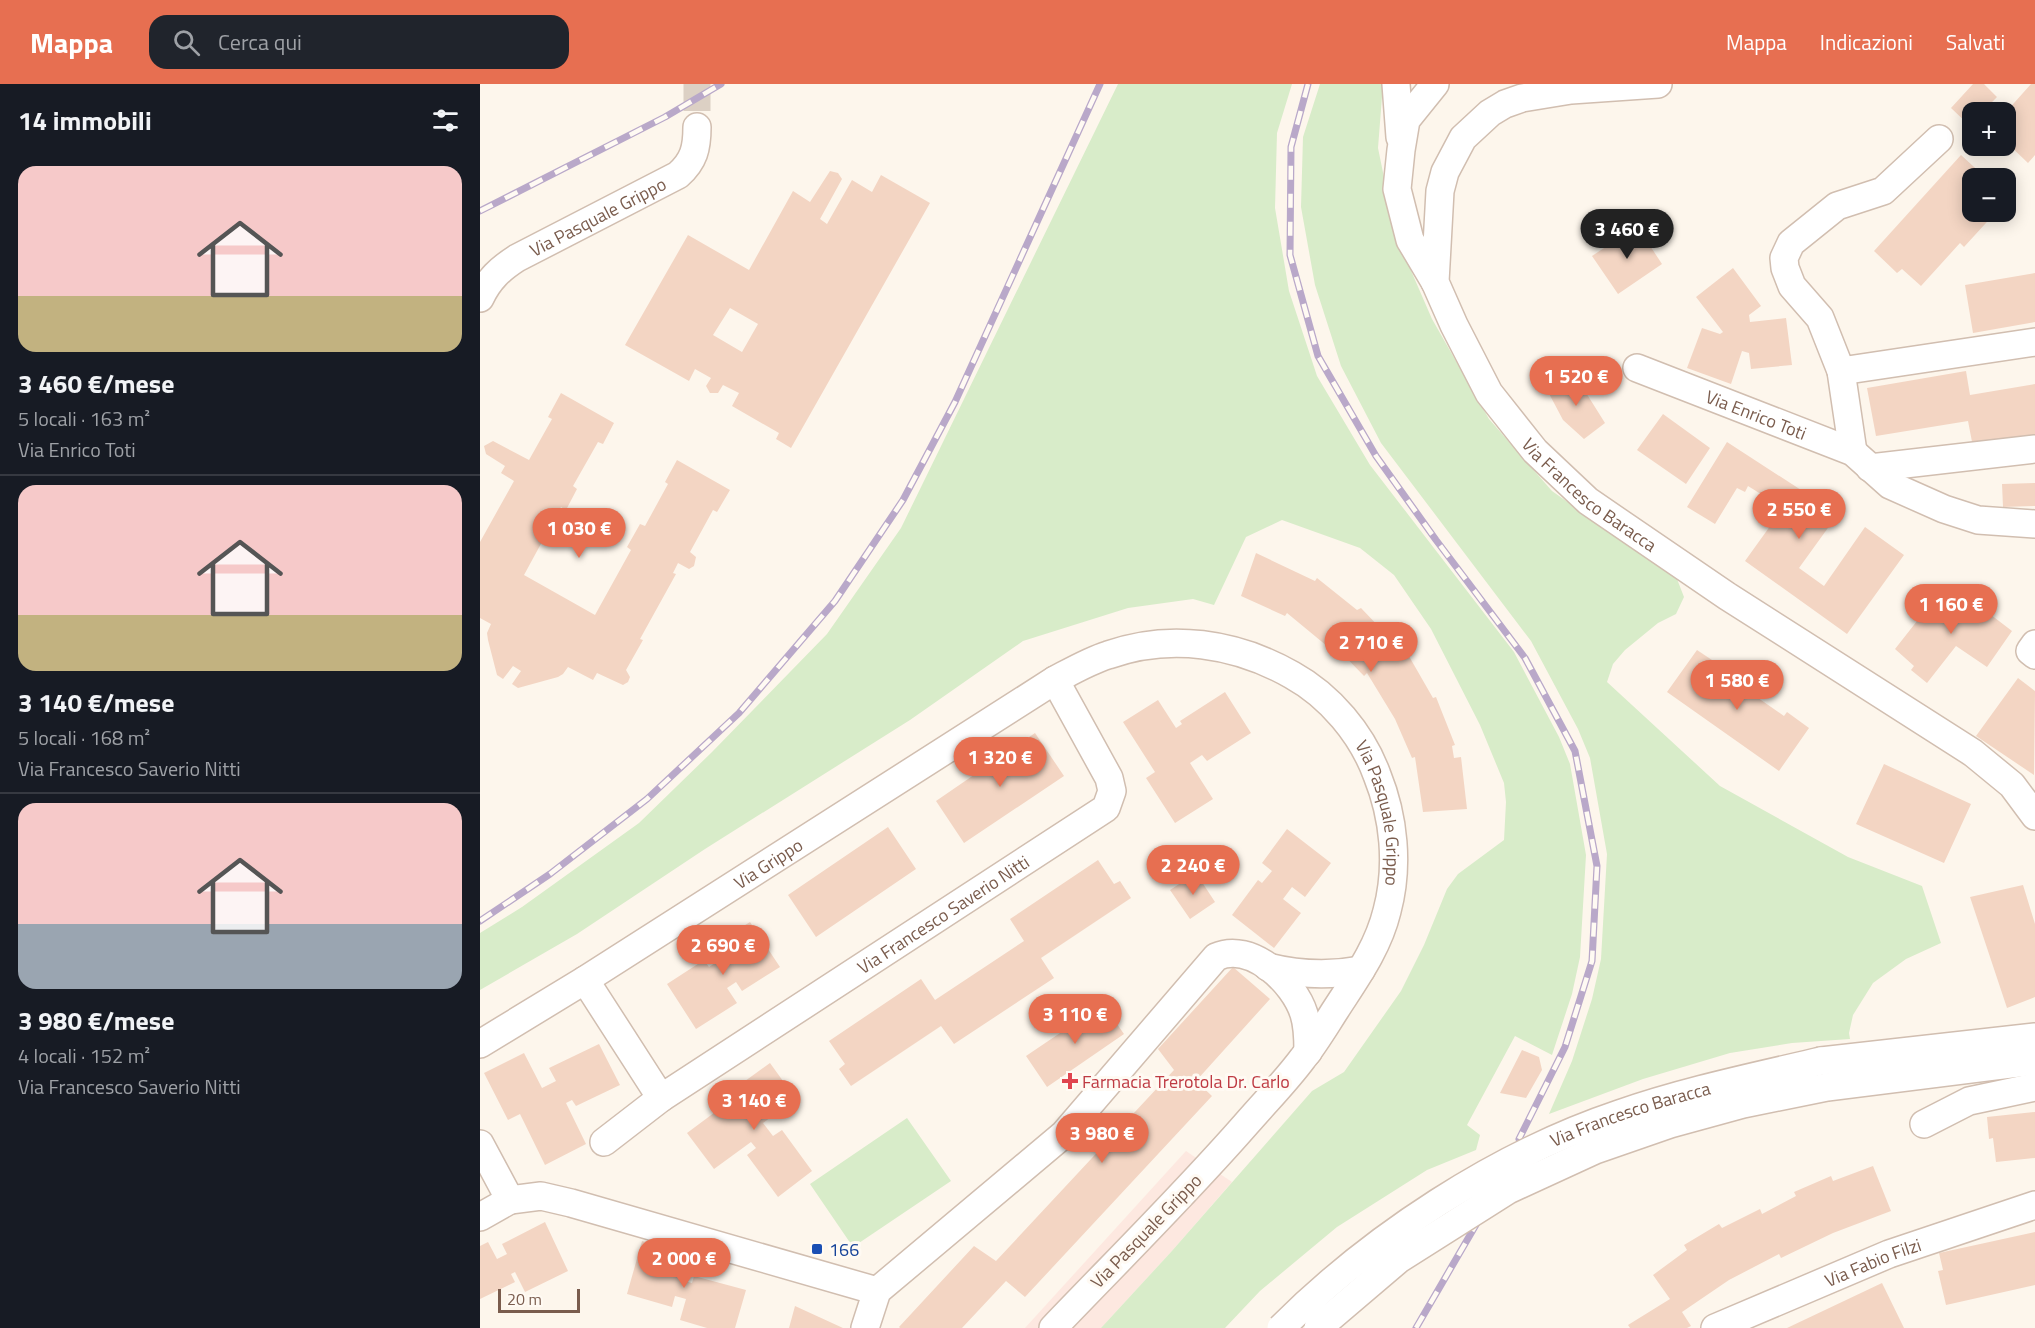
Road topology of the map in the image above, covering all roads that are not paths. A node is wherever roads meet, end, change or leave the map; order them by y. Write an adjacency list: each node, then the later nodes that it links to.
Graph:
1 (1396, 84): 6 (street)
2 (1435, 84): 6 (street)
3 (1658, 84): 7 (street, Via Francesco Baracca)
4 (697, 127): 8 (street, Via Pasquale Grippo)
5 (1939, 139): 11 (street)
6 (1401, 150): 7 (street)
7 (1435, 282): 18 (street, Via Francesco Baracca)
8 (480, 298)
9 (2035, 342): 11 (street)
10 (1637, 368): 13 (street, Via Enrico Toti)
11 (1841, 371): 13 (street)
12 (2035, 449): 13 (street, Via Enrico Toti)
13 (1862, 460): 14 (street, Via Enrico Toti)
14 (2035, 524)
15 (2035, 644): 16 (street)
16 (2035, 656)
17 (1055, 680): 20 (street, Via Pasquale Grippo); 21 (street, Via Grippo); 27 (street, Via Francesco Saverio Nitti)
18 (2035, 816)
19 (1266, 967): 20 (street); 24 (street); 34 (street)
20 (1362, 970): 24 (street, Via Pasquale Grippo)
21 (585, 980): 23 (street, Via Grippo); 27 (street)
22 (2035, 1037): 37 (street, Via Francesco Baracca, bridge)
23 (480, 1044)
24 (1308, 1052): 36 (street, Via Pasquale Grippo)
25 (2035, 1061): 38 (street, Via Francesco Baracca, bridge)
26 (2035, 1087): 28 (street)
27 (662, 1098): 29 (street, Via Francesco Saverio Nitti)
28 (1924, 1125)
29 (604, 1142)
30 (480, 1144): 31 (street)
31 (510, 1200): 33 (street); 34 (street)
32 (2035, 1205): 39 (street, Via Fabio Filzi)
33 (480, 1217)
34 (877, 1291): 35 (street)
35 (865, 1328)
36 (1053, 1328)
37 (1281, 1328)
38 (1318, 1328)
39 (1715, 1328)

